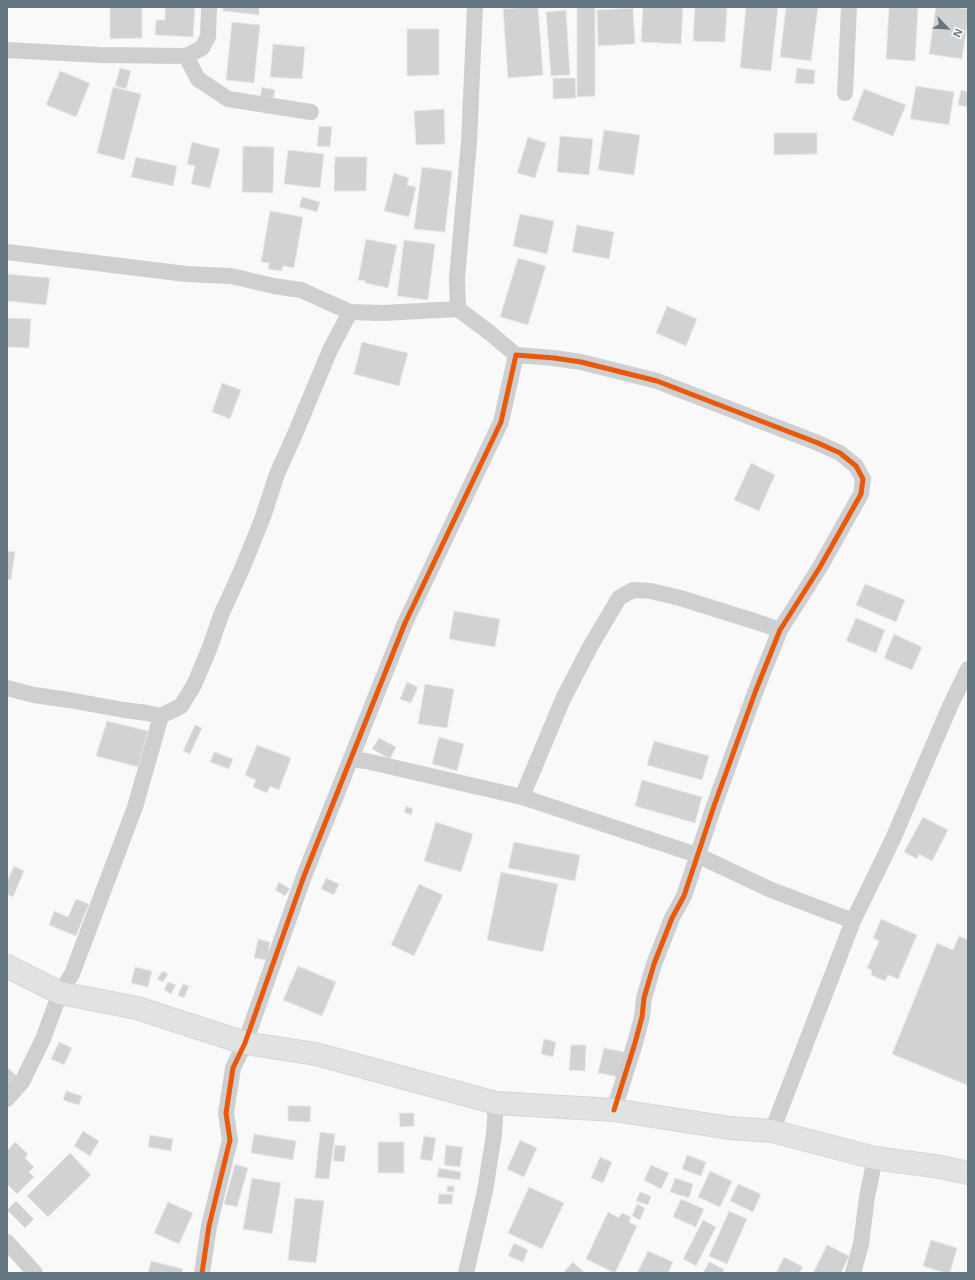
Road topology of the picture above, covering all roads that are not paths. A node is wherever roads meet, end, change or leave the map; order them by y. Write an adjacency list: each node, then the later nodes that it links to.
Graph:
1 (209, 7): 5 (street)
2 (475, 7): 9 (street)
3 (849, 7): 6 (street)
4 (7, 50): 5 (street)
5 (186, 56): 7 (street)
6 (845, 93)
7 (310, 112)
8 (7, 252): 10 (street)
9 (458, 309): 10 (street); 11 (street)
10 (350, 312): 15 (street)
11 (516, 355): 12 (street); 16 (street)
12 (780, 630): 17 (street); 18 (street)
13 (968, 669): 19 (street)
14 (7, 688): 15 (street)
15 (161, 716): 21 (street)
16 (351, 759): 17 (street); 22 (street)
17 (522, 797): 18 (street)
18 (697, 855): 19 (street); 25 (street)
19 (853, 921): 26 (street)
20 (7, 966): 21 (main road)
21 (60, 993): 22 (main road); 23 (street)
22 (245, 1043): 24 (main road); 31 (street)
23 (7, 1099)
24 (496, 1103): 25 (main road); 32 (street)
25 (614, 1110): 26 (main road)
26 (772, 1131): 27 (main road)
27 (875, 1158): 28 (main road); 33 (street)
28 (968, 1173)
29 (7, 1242): 30 (street)
30 (35, 1273)
31 (202, 1273)
32 (466, 1273)
33 (853, 1273)

